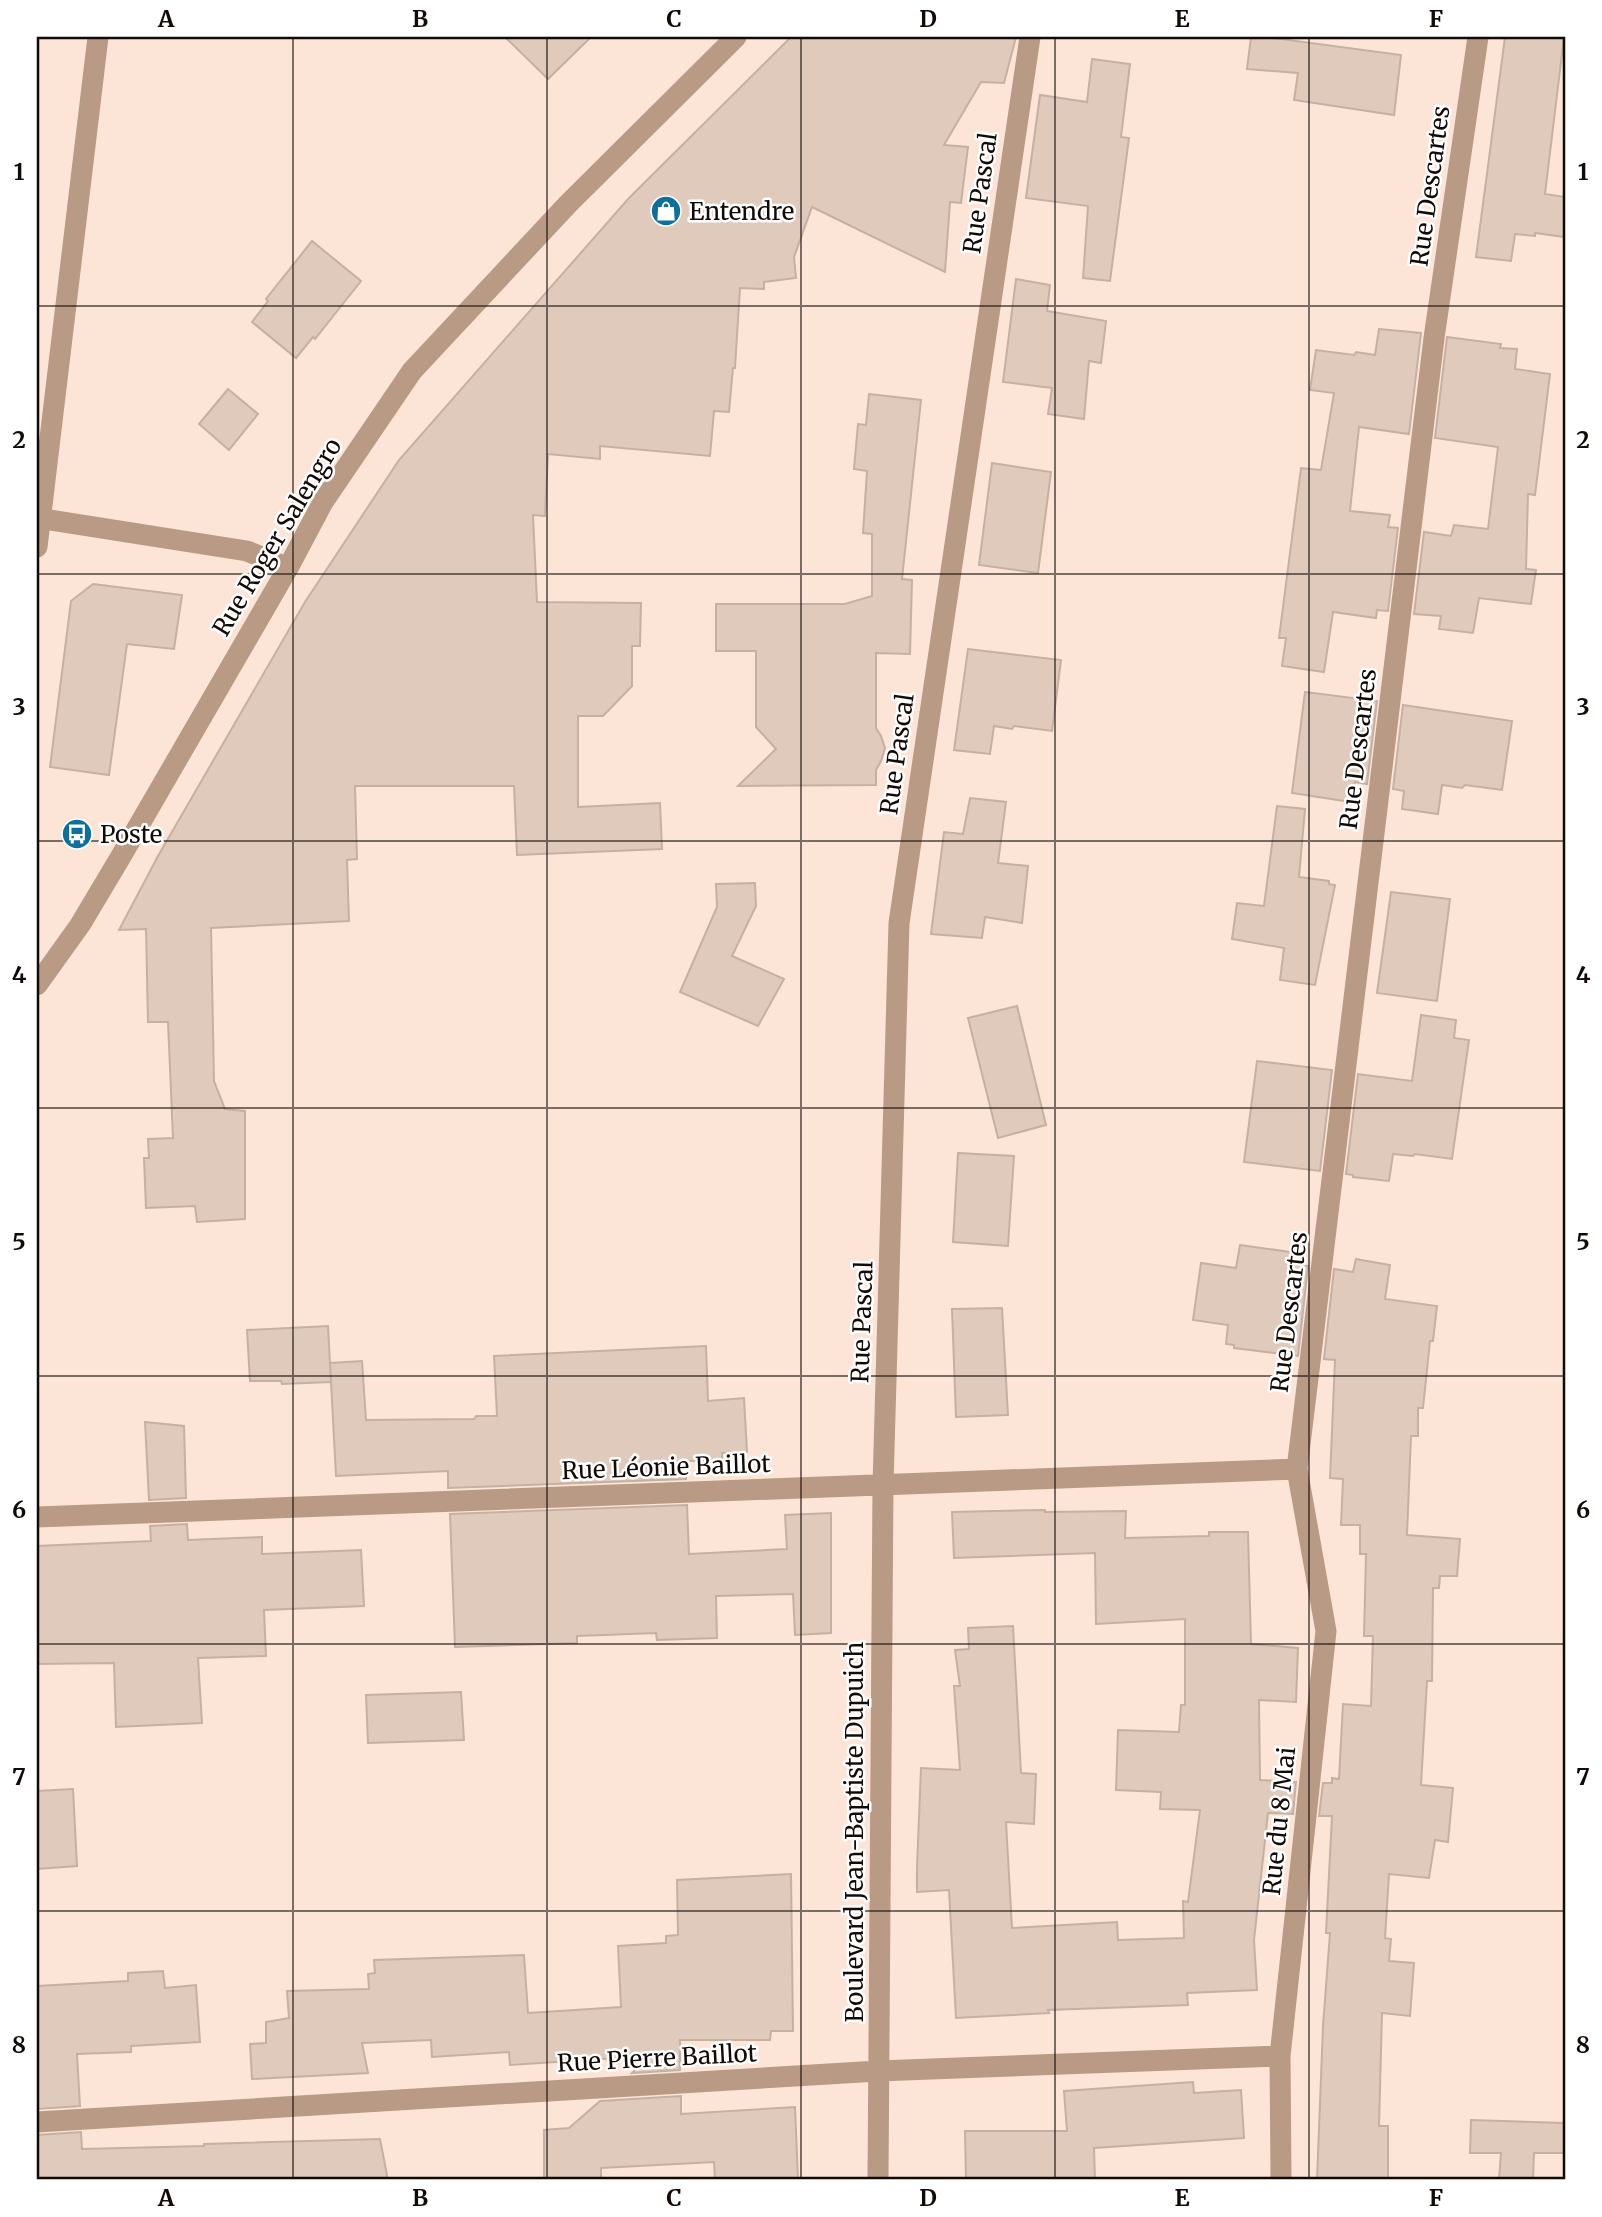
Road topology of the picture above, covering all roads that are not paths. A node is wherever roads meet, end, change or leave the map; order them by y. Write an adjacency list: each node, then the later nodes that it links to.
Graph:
1 (98, 37): 5 (street)
2 (736, 37): 7 (street, Rue Roger Salengro)
3 (1030, 37): 10 (street, Rue Pascal)
4 (1478, 37): 9 (street, Rue Descartes)
5 (38, 518): 6 (street); 7 (street)
6 (37, 547)
7 (288, 568): 8 (street, Rue Roger Salengro)
8 (37, 985)
9 (1297, 1469): 10 (street, Rue Léonie Baillot); 12 (street, Rue du 8 Mai)
10 (883, 1485): 11 (street, Rue Léonie Baillot); 13 (street, Boulevard Jean-Baptiste Dupuich)
11 (37, 1517)
12 (1280, 2056): 13 (street, Rue Pierre Baillot); 16 (street, Rue du 8 Mai)
13 (878, 2071): 14 (street, Rue Pierre Baillot); 15 (street, Boulevard Jean-Baptiste Dupuich)
14 (37, 2122)
15 (878, 2180)
16 (1281, 2180)

